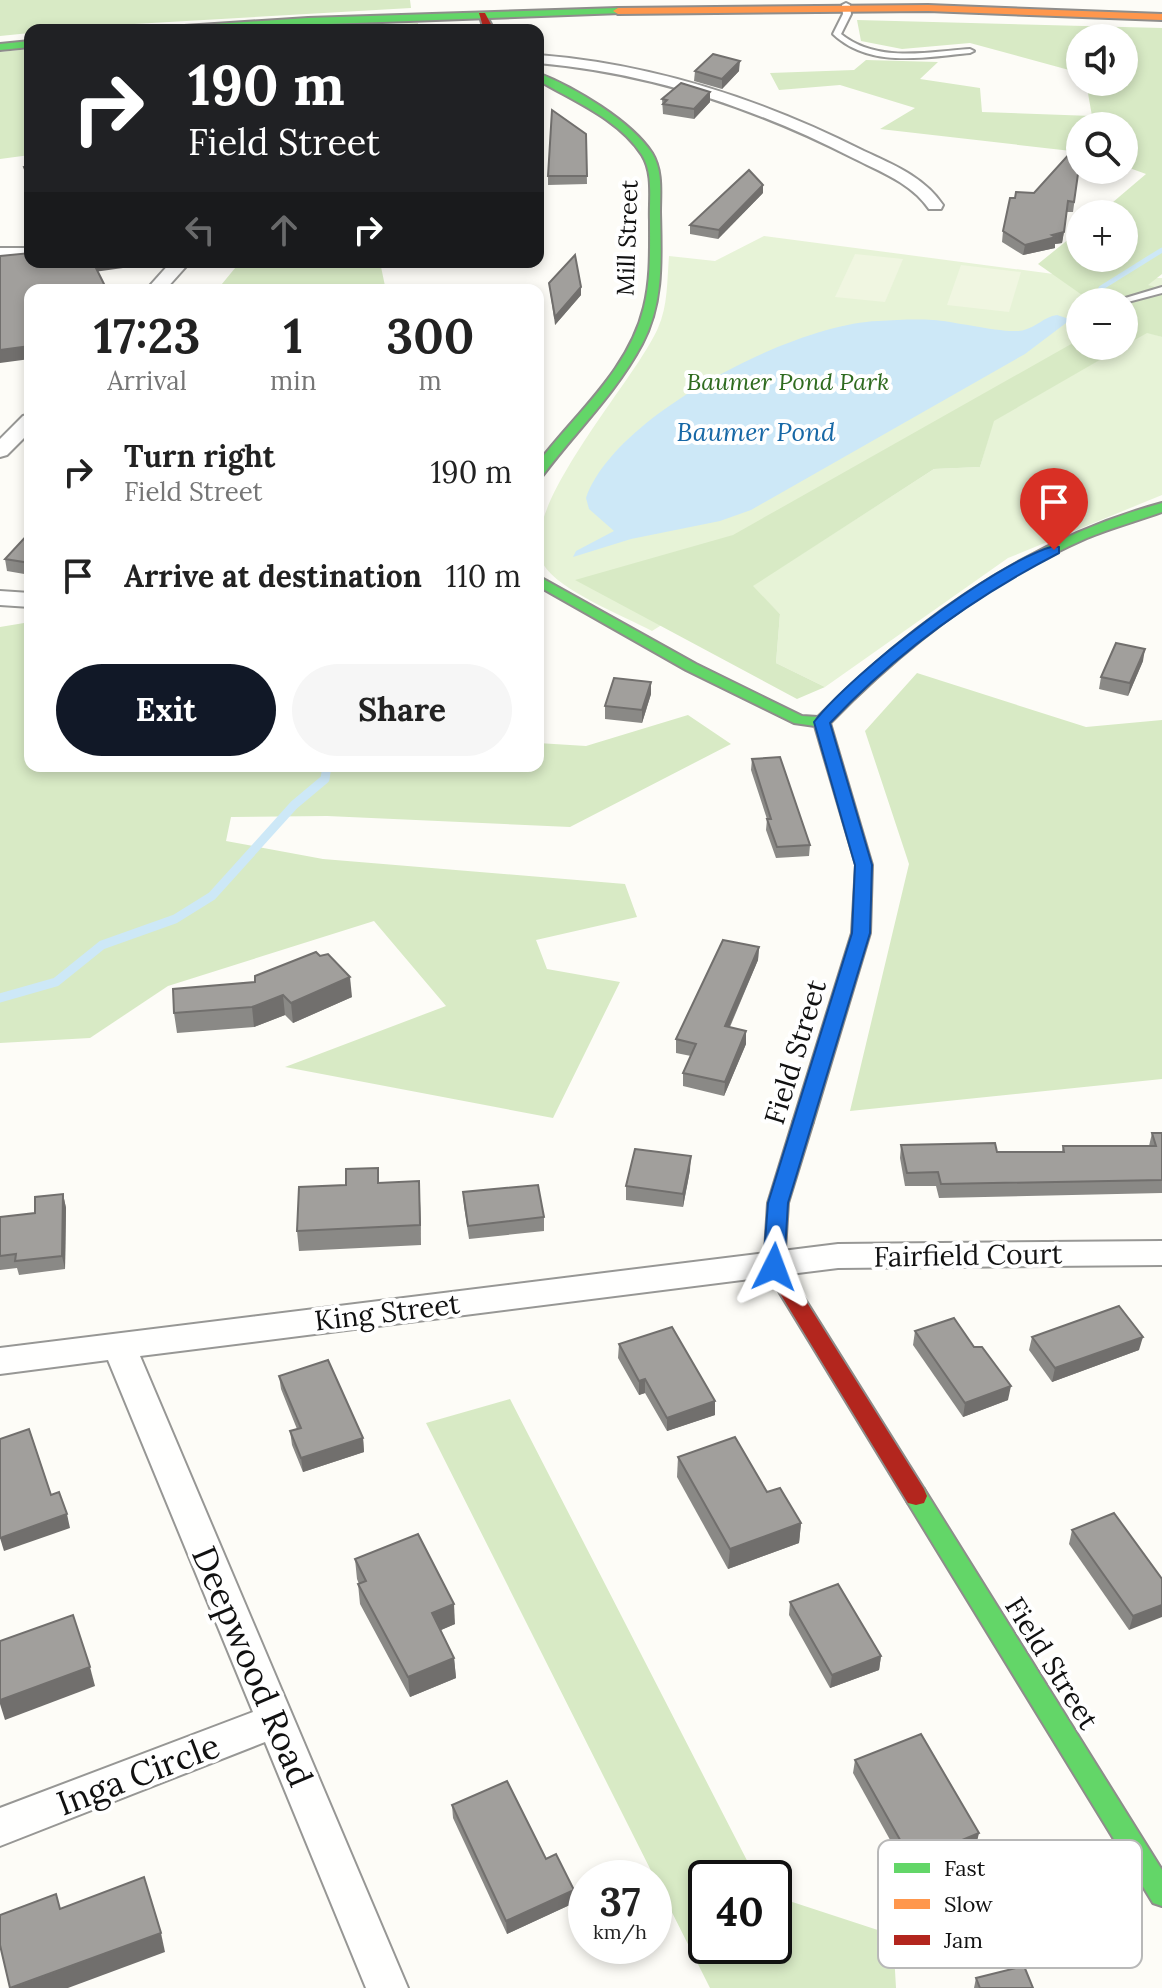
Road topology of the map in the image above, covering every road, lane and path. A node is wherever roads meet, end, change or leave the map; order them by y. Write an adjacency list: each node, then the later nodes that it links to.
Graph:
1 (846, 5): 2 (street); 3 (street); 7 (lane)
2 (1162, 17)
3 (486, 22): 4 (street)
4 (407, 24)
5 (24, 45): 6 (street)
6 (0, 47)
7 (970, 51)
8 (544, 60): 10 (street)
9 (544, 80): 19 (street, Mill Street)
10 (935, 205)
11 (0, 253): 12 (street)
12 (24, 253)
13 (175, 268): 14 (street)
14 (161, 284)
15 (1162, 290): 16 (lane)
16 (1138, 296)
17 (24, 426): 18 (street)
18 (0, 451)
19 (544, 464)
20 (1162, 507): 24 (street)
21 (544, 583): 24 (street)
22 (0, 598): 23 (street)
23 (24, 600)
24 (822, 722): 26 (street, Field Street)
25 (1162, 1253): 26 (street, Fairfield Court)
26 (774, 1267): 27 (street, King Street); 31 (street, Field Street)
27 (118, 1344): 28 (street, King Street); 29 (street, Deepwood Road)
28 (0, 1361)
29 (277, 1720): 30 (street, Inga Circle); 34 (street, Deepwood Road)
30 (0, 1827)
31 (1129, 1840)
32 (1142, 1862): 33 (street, Field Street)
33 (1162, 1894)
34 (387, 1988)

